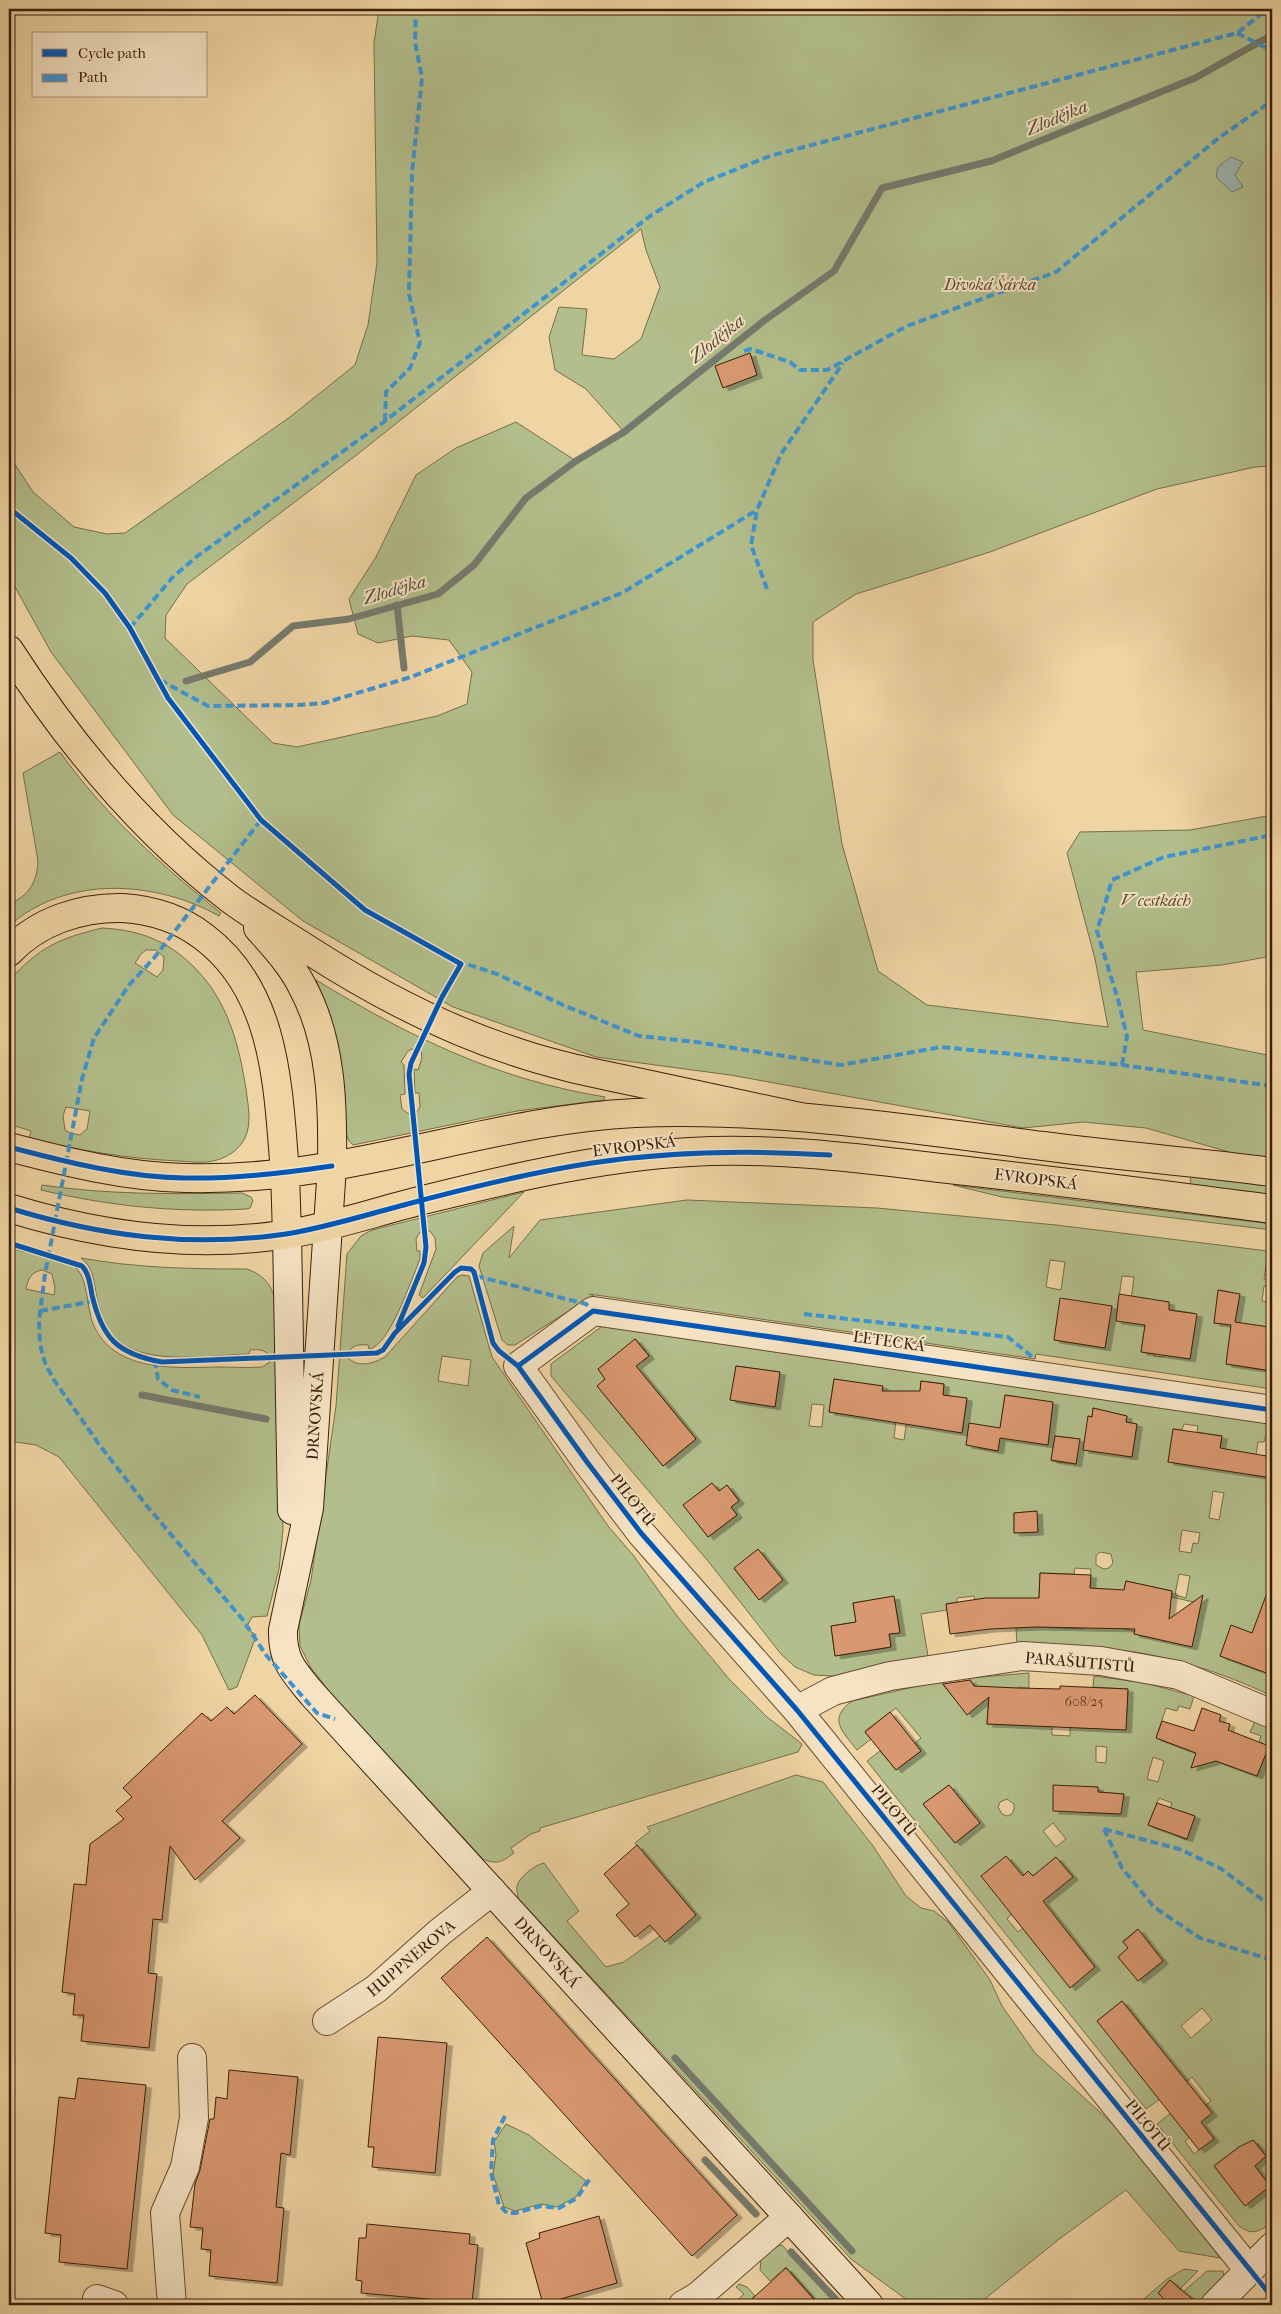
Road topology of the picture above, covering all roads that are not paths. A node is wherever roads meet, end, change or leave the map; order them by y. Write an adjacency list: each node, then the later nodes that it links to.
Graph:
1 (9, 650): 2 (main road)
2 (232, 900): 4 (main road); 6 (main road)
3 (9, 952): 8 (main road)
4 (800, 1117): 6 (main road, EVROPSKÁ); 7 (main road, EVROPSKÁ)
5 (9, 1147): 8 (main road, EVROPSKÁ)
6 (332, 1166): 8 (main road, EVROPSKÁ); 11 (main road)
7 (1272, 1172)
8 (285, 1173): 12 (main road)
9 (9, 1208): 12 (main road, EVROPSKÁ)
10 (1272, 1209): 11 (main road, EVROPSKÁ)
11 (328, 1226): 12 (main road, EVROPSKÁ); 15 (street, DRNOVSKÁ)
12 (287, 1234): 15 (street, DRNOVSKÁ)
13 (518, 1366): 14 (street, LETECKÁ); 16 (street, PILOTŮ)
14 (1272, 1410)
15 (295, 1576): 18 (street, DRNOVSKÁ)
16 (798, 1710): 17 (street, PARAŠUTISTŮ); 23 (street, PILOTŮ)
17 (1272, 1714)
18 (492, 1891): 19 (street, HUPPNEROVA); 21 (street, DRNOVSKÁ)
19 (328, 2022)
20 (192, 2058): 24 (street)
21 (788, 2217): 25 (street); 26 (street, DRNOVSKÁ)
22 (1272, 2247): 23 (street)
23 (1249, 2270): 27 (street)
24 (172, 2305)
25 (683, 2305)
26 (869, 2305)
27 (1215, 2305)

